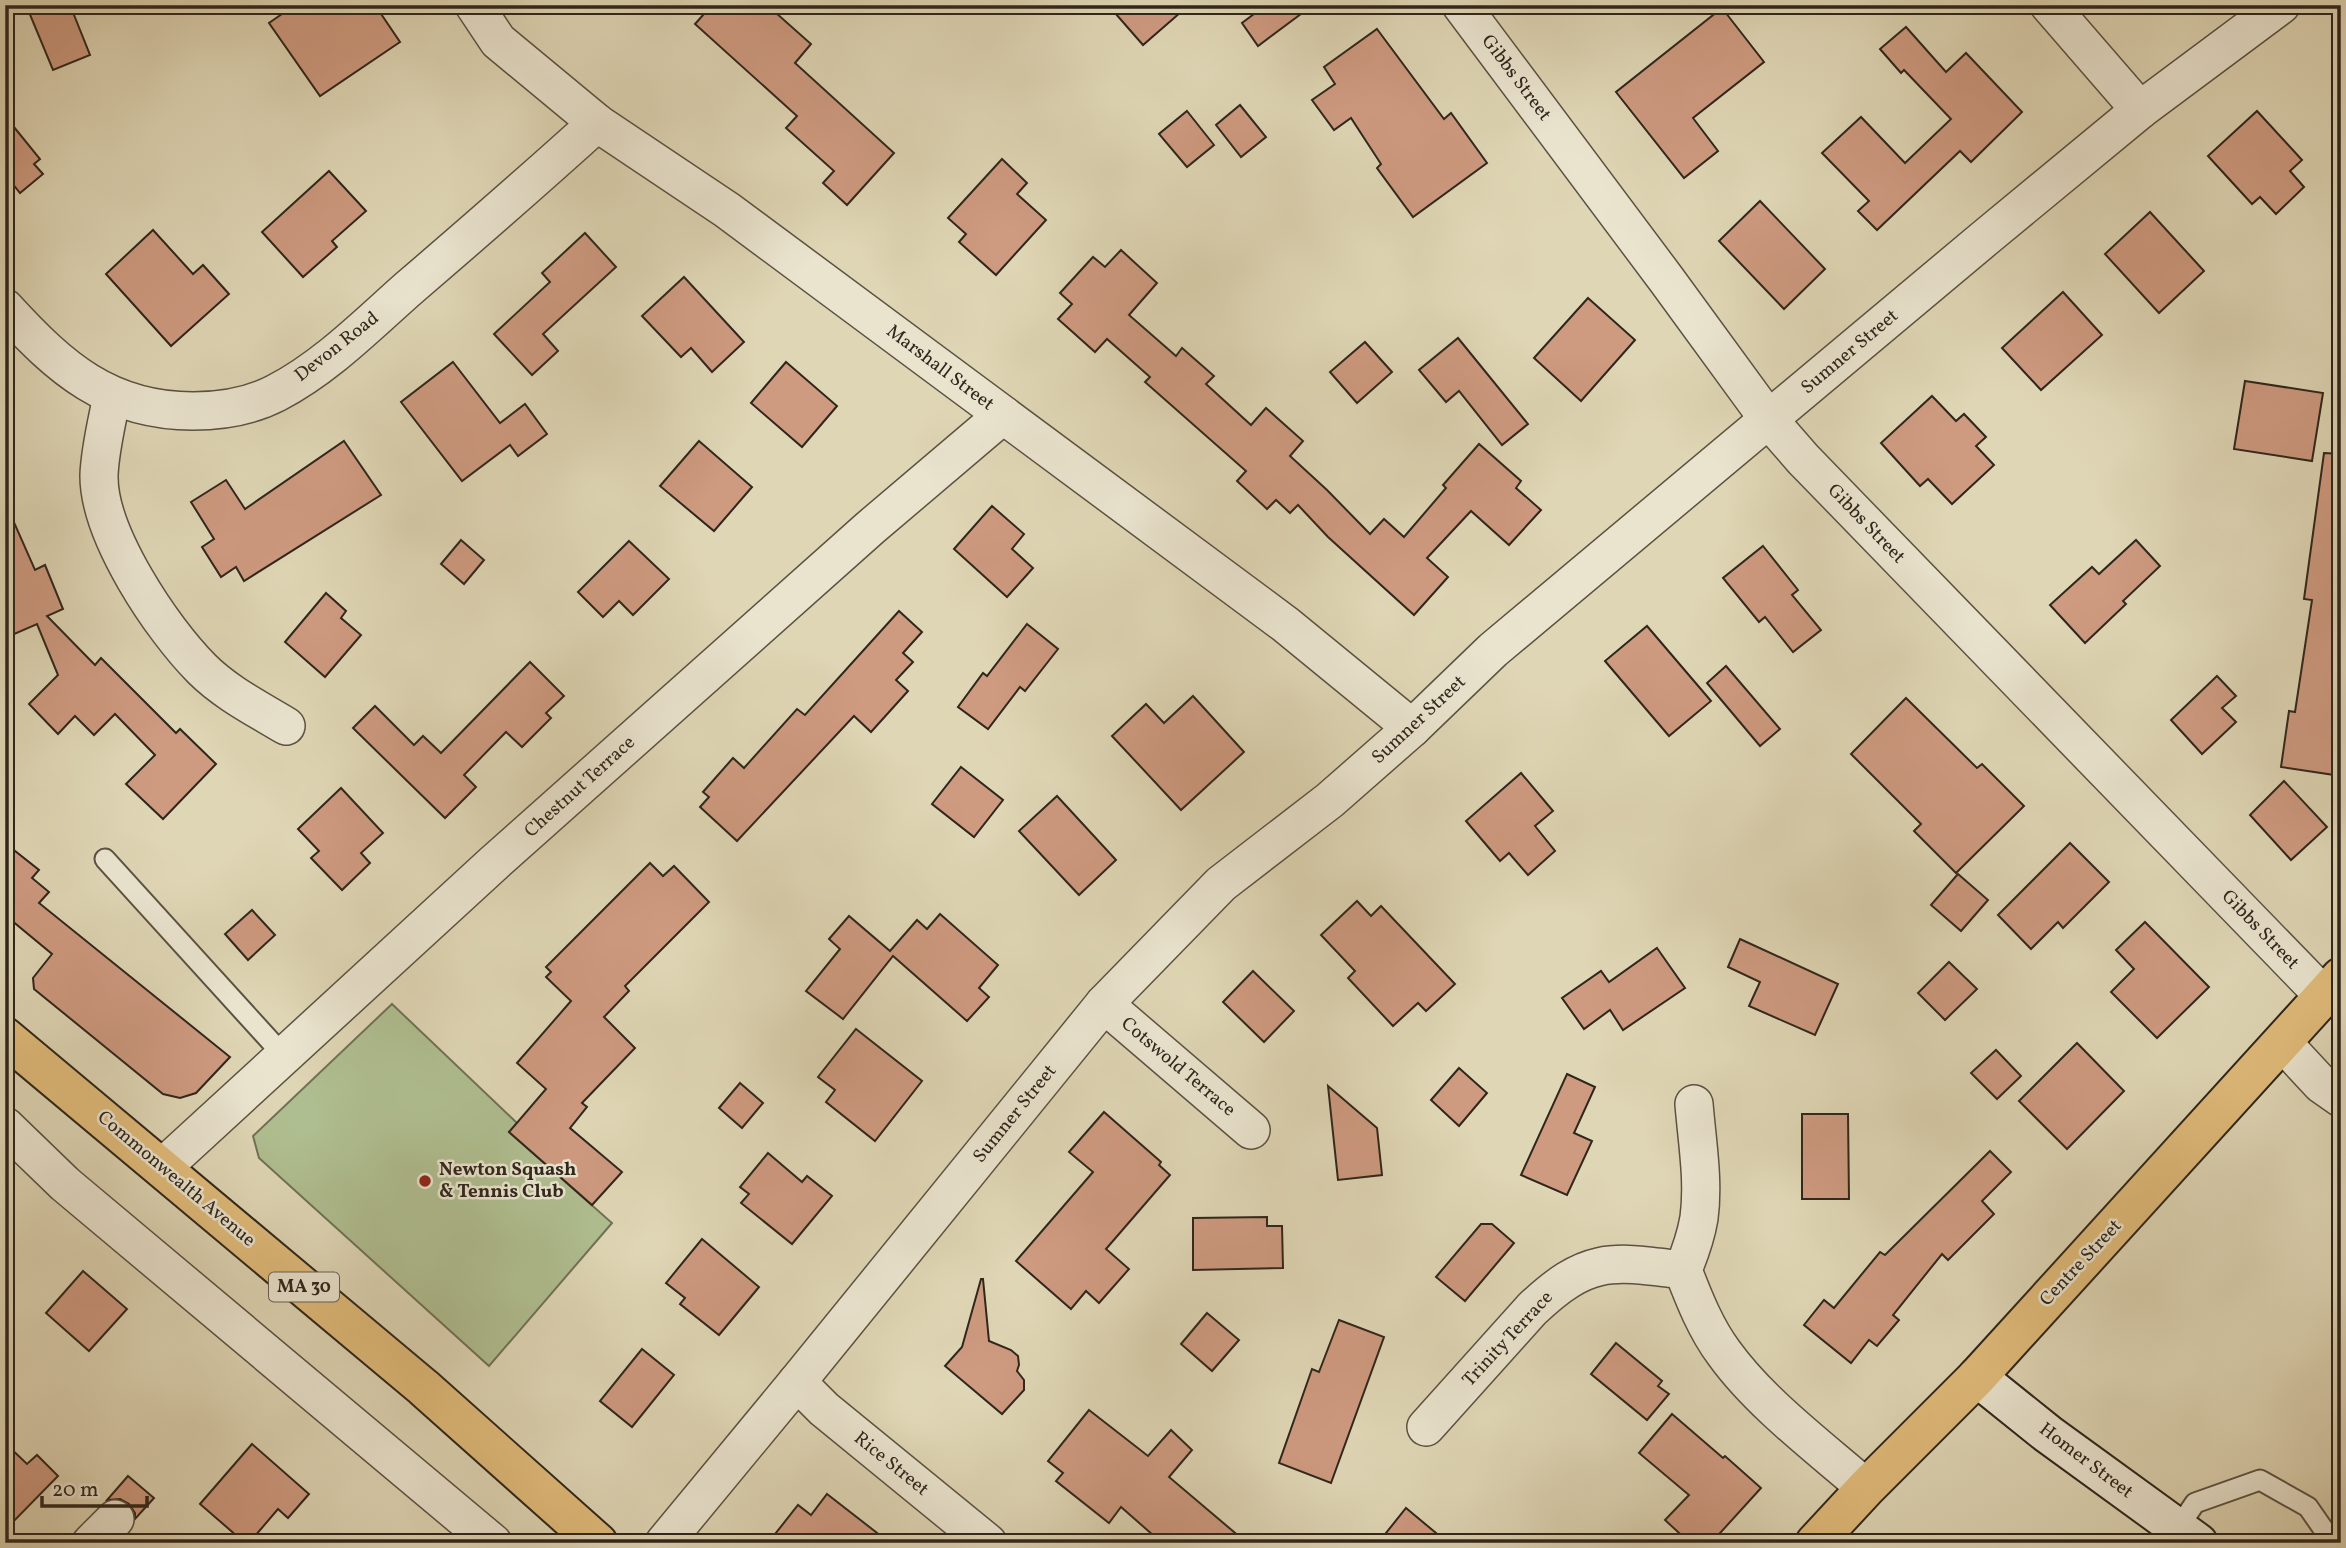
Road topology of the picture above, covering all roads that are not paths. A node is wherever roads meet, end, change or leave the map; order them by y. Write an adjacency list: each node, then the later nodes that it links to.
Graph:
1 (474, 5): 6 (street, Marshall Street)
2 (1461, 5): 10 (street, Gibbs Street)
3 (2049, 5): 5 (street)
4 (2281, 5): 5 (street, Sumner Street)
5 (2140, 110): 10 (street, Sumner Street)
6 (597, 123): 8 (street, Devon Road); 9 (street, Marshall Street)
7 (5, 308): 8 (street, Devon Road)
8 (112, 396): 11 (street)
9 (1003, 415): 12 (street, Marshall Street); 18 (street, Chestnut Terrace)
10 (1769, 420): 12 (street, Sumner Street); 14 (street, Gibbs Street)
11 (286, 726)
12 (1412, 728): 15 (street, Sumner Street)
13 (105, 859): 18 (lane)
14 (2332, 987): 17 (main road, Centre Street)
15 (1104, 1004): 22 (street, Cotswold Terrace); 26 (street, Sumner Street)
16 (5, 1037): 23 (main road, Commonwealth Avenue / MA 30)
17 (2283, 1043): 19 (street); 25 (main road, Centre Street)
18 (284, 1056): 23 (street, Chestnut Terrace)
19 (2341, 1098)
20 (1694, 1104): 24 (street)
21 (5, 1126): 30 (street)
22 (1251, 1129)
23 (163, 1167): 31 (main road, Commonwealth Avenue / MA 30)
24 (1683, 1270): 27 (street, Trinity Terrace); 28 (street)
25 (1978, 1377): 28 (main road, Centre Street); 29 (street, Homer Street)
26 (797, 1382): 32 (street, Sumner Street); 33 (street, Rice Street)
27 (1426, 1427)
28 (1866, 1488): 34 (main road, Centre Street)
29 (2188, 1536): 35 (lane)
30 (493, 1543)
31 (598, 1543)
32 (664, 1543)
33 (988, 1543)
34 (1815, 1543)
35 (2333, 1543)

